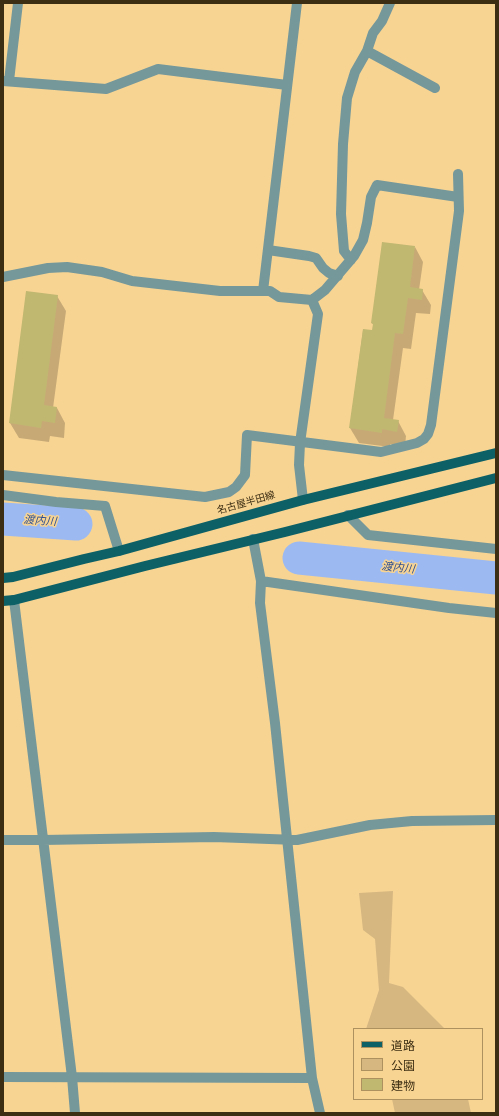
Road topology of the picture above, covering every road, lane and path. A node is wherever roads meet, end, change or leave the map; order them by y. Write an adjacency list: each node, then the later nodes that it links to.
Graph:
1 (18, 3): 5 (street)
2 (297, 3): 6 (street)
3 (390, 3): 4 (street)
4 (367, 51): 7 (street); 11 (street)
5 (6, 81): 6 (street)
6 (287, 85): 10 (street)
7 (435, 88)
8 (458, 174): 9 (street)
9 (458, 197): 11 (street); 16 (street)
10 (268, 250): 13 (street); 14 (street)
11 (351, 260): 13 (street)
12 (3, 276): 14 (street)
13 (338, 276): 15 (street)
14 (263, 291): 15 (street)
15 (312, 300): 16 (street)
16 (300, 443): 18 (street); 21 (street)
17 (496, 453): 21 (main road, 名古屋半田線)
18 (3, 475)
19 (496, 478): 22 (main road)
20 (3, 495): 25 (street)
21 (303, 500): 25 (main road, 名古屋半田線)
22 (348, 515): 23 (main road); 24 (street)
23 (253, 539): 27 (street); 28 (main road)
24 (496, 549)
25 (119, 552): 26 (main road, 名古屋半田線)
26 (3, 578)
27 (261, 581): 30 (street); 34 (street)
28 (14, 600): 29 (main road); 33 (street)
29 (3, 601)
30 (496, 612)
31 (496, 820): 34 (street)
32 (3, 840): 33 (street)
33 (43, 840): 34 (street); 36 (street)
34 (287, 841): 37 (street)
35 (3, 1077): 36 (street)
36 (72, 1077): 37 (street); 38 (street)
37 (312, 1078): 39 (street)
38 (75, 1113)
39 (320, 1113)

